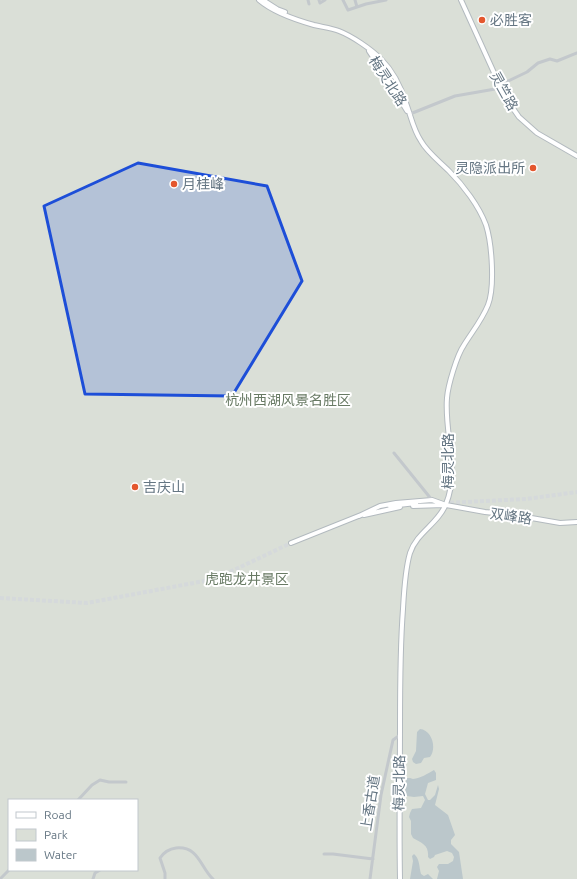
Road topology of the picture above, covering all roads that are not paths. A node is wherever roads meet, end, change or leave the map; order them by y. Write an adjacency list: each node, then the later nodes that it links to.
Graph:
1 (259, 0): 15 (street, 梅灵北路)
2 (263, 0): 15 (street, 梅灵北路)
3 (308, 0): 12 (street)
4 (319, 0): 5 (street)
5 (325, 0)
6 (343, 0): 14 (street)
7 (355, 0): 14 (street)
8 (364, 0): 13 (street)
9 (386, 0): 11 (street)
10 (461, 0): 18 (street, 灵竺路)
11 (375, 1): 13 (street)
12 (309, 4)
13 (366, 4): 14 (street)
14 (357, 7)
15 (305, 21): 16 (street, 梅灵北路)
16 (366, 47): 19 (street, 梅灵北路); 19 (street, 梅灵北路)
17 (577, 54): 18 (street)
18 (501, 88): 19 (street); 20 (street, 灵竺路)
19 (410, 114): 24 (street, 梅灵北路)
20 (577, 156)
21 (394, 452): 22 (street)
22 (432, 500): 24 (street); 25 (street)
23 (416, 503): 25 (street)
24 (446, 505): 25 (street); 26 (street, 双峰路); 28 (street, 梅灵北路)
25 (359, 516): 27 (street)
26 (577, 522)
27 (291, 544)
28 (400, 735): 32 (street, 上香古道); 40 (street, 梅灵北路)
29 (126, 782): 30 (street)
30 (79, 799)
31 (324, 854): 32 (street)
32 (372, 859): 39 (street, 上香古道)
33 (8, 871): 35 (street)
34 (98, 871): 36 (street)
35 (0, 879)
36 (92, 879)
37 (165, 879): 38 (street)
38 (212, 879)
39 (370, 879)
40 (400, 879)

